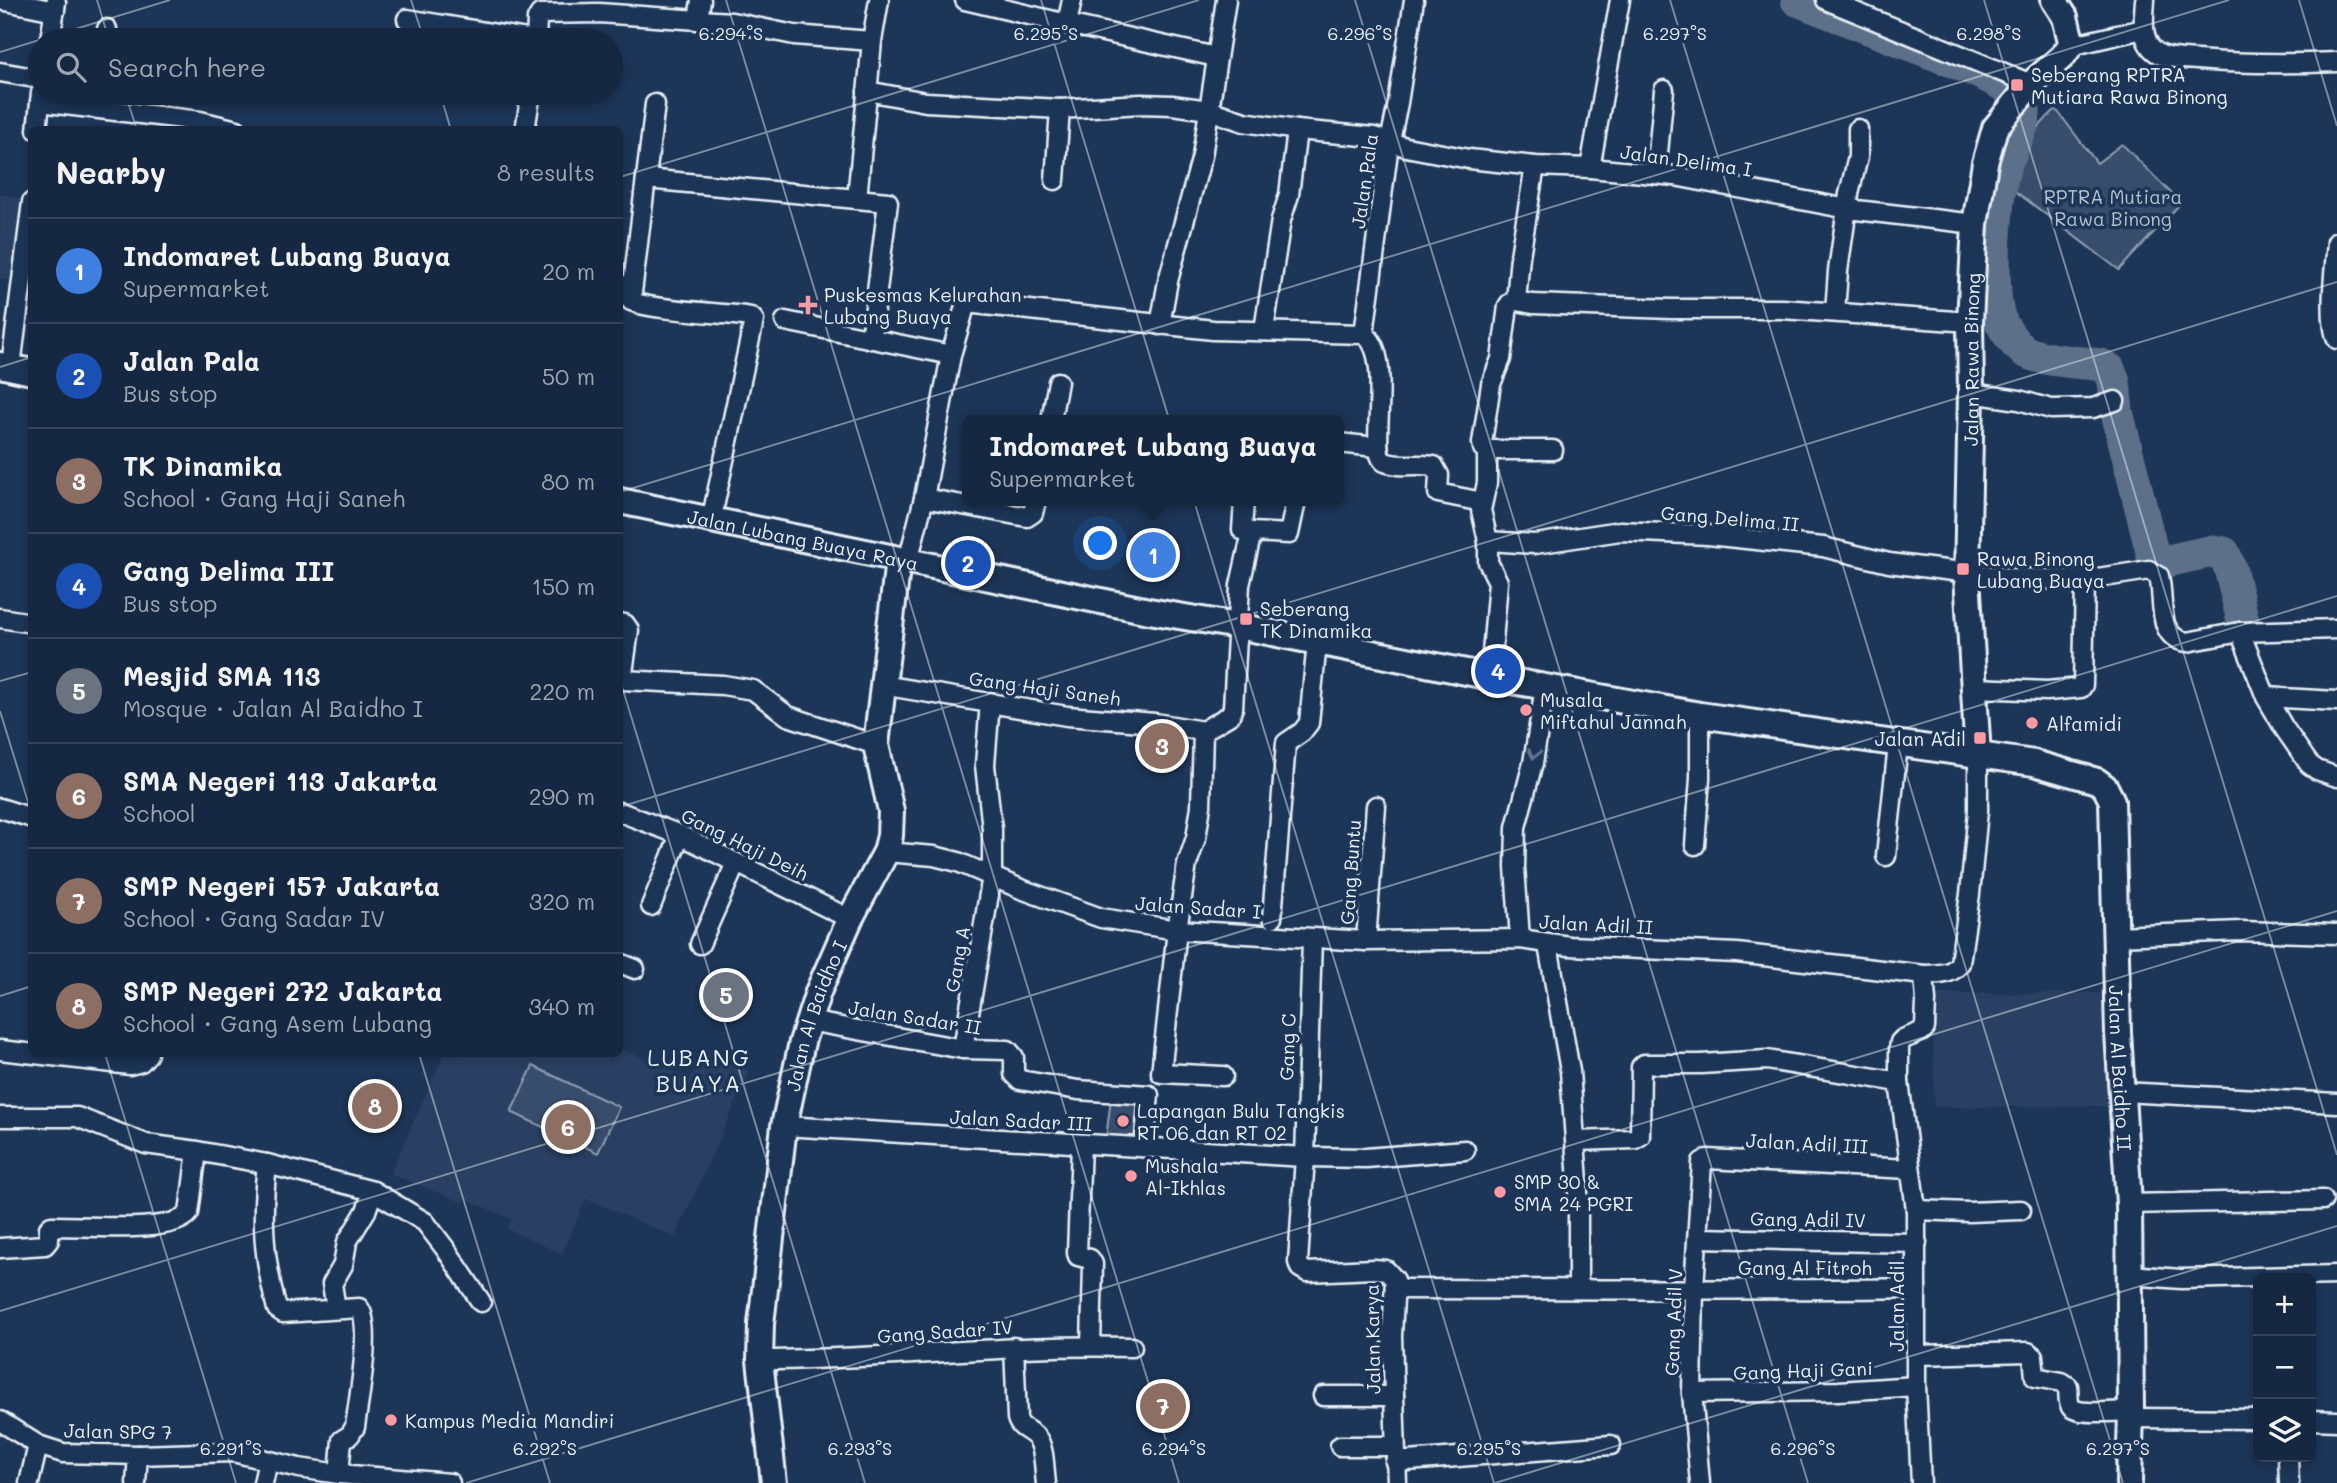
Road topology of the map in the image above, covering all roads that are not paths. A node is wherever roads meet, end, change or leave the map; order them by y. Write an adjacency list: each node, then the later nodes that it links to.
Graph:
1 (1, 0): 12 (street)
2 (701, 0): 14 (street)
3 (879, 0): 20 (street)
4 (965, 0): 15 (street)
5 (1072, 0): 15 (street)
6 (1226, 0): 22 (street)
7 (1414, 0): 40 (street, Jalan Pala)
8 (1620, 0): 42 (street)
9 (1827, 0): 28 (street)
10 (2054, 0): 21 (main road)
11 (2145, 0): 19 (street)
12 (55, 6): 16 (street)
13 (407, 19): 17 (street)
14 (698, 20): 18 (street); 20 (street)
15 (1067, 24): 22 (street)
16 (52, 28)
17 (461, 28)
18 (536, 28)
19 (2143, 29): 21 (street); 23 (street)
20 (872, 41): 27 (street)
21 (2070, 46): 28 (main road, Jalan Rawa Binong)
22 (1216, 57): 34 (street)
23 (2337, 62)
24 (0, 72): 25 (street)
25 (28, 77)
26 (1664, 89): 43 (street)
27 (867, 91): 33 (street, Jalan Delima I); 46 (street)
28 (2022, 94): 48 (main road, Jalan Rawa Binong)
29 (654, 104): 44 (street)
30 (39, 105): 35 (street)
31 (118, 105): 36 (street)
32 (528, 105): 37 (street)
33 (1060, 109): 34 (street, Jalan Delima I); 45 (street)
34 (1209, 110): 39 (street, Jalan Delima I); 58 (street)
35 (37, 126)
36 (221, 126)
37 (526, 126)
38 (1858, 129): 47 (street)
39 (1297, 130): 40 (street, Jalan Delima I); 59 (street)
40 (1390, 142): 41 (street, Jalan Delima I); 60 (street, Jalan Pala)
41 (1535, 166): 42 (street, Jalan Delima I); 53 (street)
42 (1590, 167): 43 (street, Jalan Delima I)
43 (1656, 174): 47 (street, Jalan Delima I)
44 (646, 179): 46 (street); 52 (street)
45 (1055, 180)
46 (857, 199): 61 (street)
47 (1847, 209): 48 (street, Jalan Delima I); 55 (street)
48 (1975, 224): 57 (main road, Jalan Rawa Binong)
49 (2337, 242): 62 (street)
50 (28, 271): 54 (street)
51 (623, 289): 52 (street)
52 (631, 301): 81 (street)
53 (1516, 301): 55 (street); 71 (street)
54 (26, 305): 64 (street)
55 (1835, 312): 57 (street)
56 (785, 321): 61 (street)
57 (1970, 322): 66 (main road, Jalan Rawa Binong)
58 (1160, 325): 59 (street); 63 (street)
59 (1264, 330): 60 (street)
60 (1364, 334): 70 (street)
61 (872, 339): 63 (street)
62 (2337, 345)
63 (951, 355): 73 (street)
64 (14, 367)
65 (1058, 382): 68 (street)
66 (1971, 393): 67 (street); 85 (main road, Jalan Rawa Binong)
67 (2115, 401)
68 (1052, 415)
69 (1344, 444): 70 (street)
70 (1377, 447): 75 (street)
71 (1487, 450): 72 (street); 75 (street)
72 (1553, 450)
73 (924, 498): 76 (street); 84 (street)
74 (623, 501): 81 (main road, Jalan Lubang Buaya Raya)
75 (1482, 502): 83 (street)
76 (962, 505)
77 (967, 506): 78 (street)
78 (1035, 506)
79 (1244, 506): 82 (street)
80 (1295, 506): 82 (street)
81 (711, 521): 84 (main road, Jalan Lubang Buaya Raya)
82 (1252, 532): 90 (street)
83 (1488, 541): 85 (street, Gang Delima II); 95 (street)
84 (903, 560): 90 (main road, Jalan Lubang Buaya Raya); 97 (main road, Jalan Al Baidho I)
85 (1968, 572): 86 (street, Gang Delima II); 99 (main road, Jalan Rawa Binong)
86 (2085, 580): 92 (street, Gang Delima II); 99 (street)
87 (0, 618): 88 (street)
88 (28, 622)
89 (623, 624): 94 (street)
90 (1238, 626): 93 (main road, Jalan Lubang Buaya Raya); 104 (street)
91 (2337, 629): 92 (street)
92 (2247, 632): 100 (street)
93 (1317, 642): 95 (main road, Jalan Lubang Buaya Raya); 120 (street)
94 (623, 668)
95 (1490, 677): 98 (main road, Jalan Lubang Buaya Raya)
96 (623, 680): 105 (street)
97 (882, 685): 102 (street, Gang Haji Saneh); 105 (main road, Jalan Al Baidho I)
98 (1545, 687): 103 (main road, Jalan Lubang Buaya Raya); 126 (street, Jalan Adil II, one-way to 126)
99 (1975, 688): 107 (main road, Jalan Rawa Binong)
100 (2266, 697): 101 (street); 108 (street)
101 (2337, 701)
102 (990, 702): 104 (street, Gang Haji Saneh); 118 (street, Gang A)
103 (1700, 715): 106 (main road, Jalan Lubang Buaya Raya); 114 (street)
104 (1203, 731): 122 (street)
105 (876, 745): 115 (main road, Jalan Al Baidho I)
106 (1899, 745): 107 (main road, Jalan Lubang Buaya Raya); 116 (street)
107 (1978, 755): 124 (main road, Jalan Al Baidho II); 130 (street)
108 (2337, 777)
109 (1376, 806): 127 (street, Gang Buntu)
110 (0, 808): 112 (street)
111 (623, 813): 113 (street, Gang Haji Deih)
112 (28, 817)
113 (680, 835): 117 (street, Gang Haji Deih); 119 (street)
114 (1695, 845)
115 (886, 852): 118 (street, Jalan Sadar I); 121 (main road, Jalan Al Baidho I)
116 (1886, 856)
117 (736, 863): 121 (street, Gang Haji Deih); 128 (street)
118 (992, 876): 122 (street, Jalan Sadar I); 132 (street, Gang A)
119 (651, 906)
120 (1272, 918)
121 (850, 919): 131 (main road, Jalan Al Baidho I)
122 (1177, 930): 125 (street, Jalan Sadar I); 137 (street)
123 (2337, 934): 124 (street)
124 (2116, 936): 139 (main road, Jalan Al Baidho II)
125 (1312, 939): 127 (street, Jalan Sadar I); 148 (street, Gang C)
126 (1520, 939): 127 (street, Jalan Sadar I); 129 (street, Jalan Adil II)
127 (1366, 941)
128 (700, 944)
129 (1548, 944): 130 (street, Jalan Adil II); 143 (street)
130 (1923, 975): 138 (street, Jalan Adil)
131 (808, 1021): 132 (street, Jalan Sadar II); 142 (main road, Jalan Al Baidho I)
132 (963, 1049): 145 (street, Jalan Sadar II)
133 (0, 1050): 134 (street)
134 (28, 1053)
135 (61, 1057): 136 (street)
136 (145, 1057)
137 (1223, 1076)
138 (1899, 1082): 143 (street); 151 (street, Jalan Adil)
139 (2122, 1092): 140 (street); 154 (main road, Jalan Al Baidho II)
140 (2337, 1103)
141 (0, 1117): 147 (street)
142 (784, 1126): 144 (street, Jalan Sadar III); 172 (main road, Jalan Al Baidho I)
143 (1576, 1141): 165 (street)
144 (1081, 1145): 145 (street, Jalan Sadar III); 168 (street)
145 (1144, 1147): 148 (street, Jalan Sadar III)
146 (1465, 1150): 148 (street, Jalan Sadar III)
147 (197, 1151): 150 (street); 159 (street)
148 (1305, 1157): 164 (street, Jalan Karya)
149 (1702, 1162): 151 (street, Jalan Adil III); 157 (street, Gang Adil V)
150 (267, 1164): 152 (street); 167 (street)
151 (1910, 1168): 155 (street, Jalan Adil)
152 (373, 1191): 166 (street); 167 (street)
153 (2323, 1200): 154 (street)
154 (2129, 1204): 160 (main road, Jalan Al Baidho II)
155 (1916, 1210): 156 (street); 158 (street, Jalan Adil)
156 (2021, 1210)
157 (1698, 1238): 158 (street, Gang Adil IV); 163 (street, Gang Adil V)
158 (1917, 1243): 162 (street, Jalan Adil)
159 (0, 1248)
160 (2130, 1275): 161 (street); 177 (main road, Jalan Al Baidho II)
161 (2337, 1275)
162 (1916, 1287): 163 (street, Gang Al Fitroh); 171 (street, Jalan Adil)
163 (1694, 1288): 165 (street, Gang Al Fitroh); 174 (street, Gang Adil V)
164 (1395, 1289): 165 (street, Gang Al Fitroh); 176 (street, Jalan Karya)
165 (1578, 1289)
166 (481, 1302)
167 (336, 1309): 189 (street)
168 (1091, 1346): 169 (street, Gang Sadar IV); 170 (street, Gang Sadar IV)
169 (1132, 1347)
170 (1014, 1348): 172 (street, Gang Sadar IV); 195 (street)
171 (1917, 1355): 173 (street, Jalan Adil); 177 (street)
172 (760, 1360): 194 (main road, Jalan Al Baidho I)
173 (1916, 1387): 174 (street, Gang Haji Gani); 198 (street, Jalan Adil)
174 (1692, 1393): 197 (street, Gang Adil V)
175 (1323, 1396): 176 (street)
176 (1394, 1396): 185 (street, Jalan Karya)
177 (2131, 1414): 178 (street); 199 (main road, Jalan Al Baidho II)
178 (2253, 1419)
179 (2316, 1420): 181 (street)
180 (0, 1421): 182 (street, Jalan SPG 7)
181 (2337, 1421)
182 (38, 1445): 186 (street, Jalan SPG 7); 190 (street)
183 (1611, 1445): 185 (street)
184 (1340, 1446): 185 (street)
185 (1394, 1454): 196 (street, Jalan Karya)
186 (138, 1455): 187 (street, Jalan SPG 7); 191 (street)
187 (268, 1461): 189 (street, Jalan SPG 7); 192 (street)
188 (2288, 1462): 200 (street)
189 (339, 1474): 193 (street, Jalan SPG 7)
190 (29, 1483)
191 (135, 1483)
192 (263, 1483)
193 (450, 1483)
194 (774, 1483)
195 (1046, 1483)
196 (1396, 1483)
197 (1699, 1483)
198 (1920, 1483)
199 (2129, 1483)
200 (2289, 1483)

